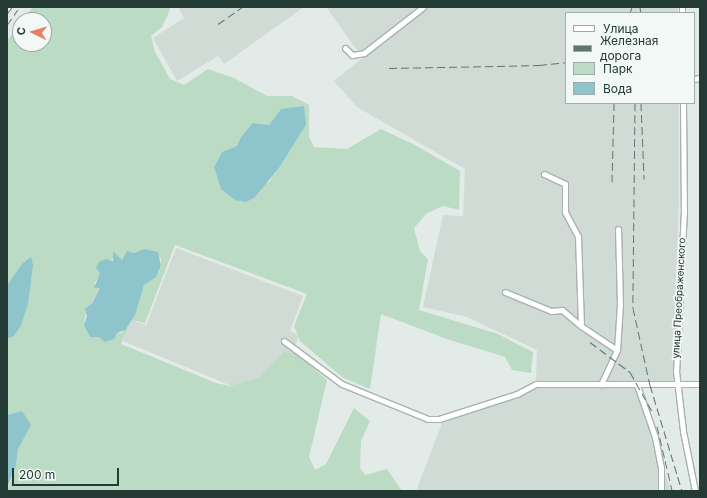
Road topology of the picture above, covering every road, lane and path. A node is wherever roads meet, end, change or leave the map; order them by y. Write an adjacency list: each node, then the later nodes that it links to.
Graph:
1 (423, 7): 2 (street)
2 (345, 48)
3 (683, 104): 13 (street, улица Преображенского)
4 (544, 174): 7 (street)
5 (618, 229): 9 (street)
6 (505, 292): 7 (street)
7 (581, 326): 9 (street)
8 (284, 341): 11 (street)
9 (617, 350): 11 (street)
10 (700, 384): 13 (street)
11 (601, 385): 12 (street)
12 (637, 385): 13 (street); 14 (street)
13 (678, 385): 15 (street, улица Преображенского)
14 (661, 491)
15 (695, 491)

